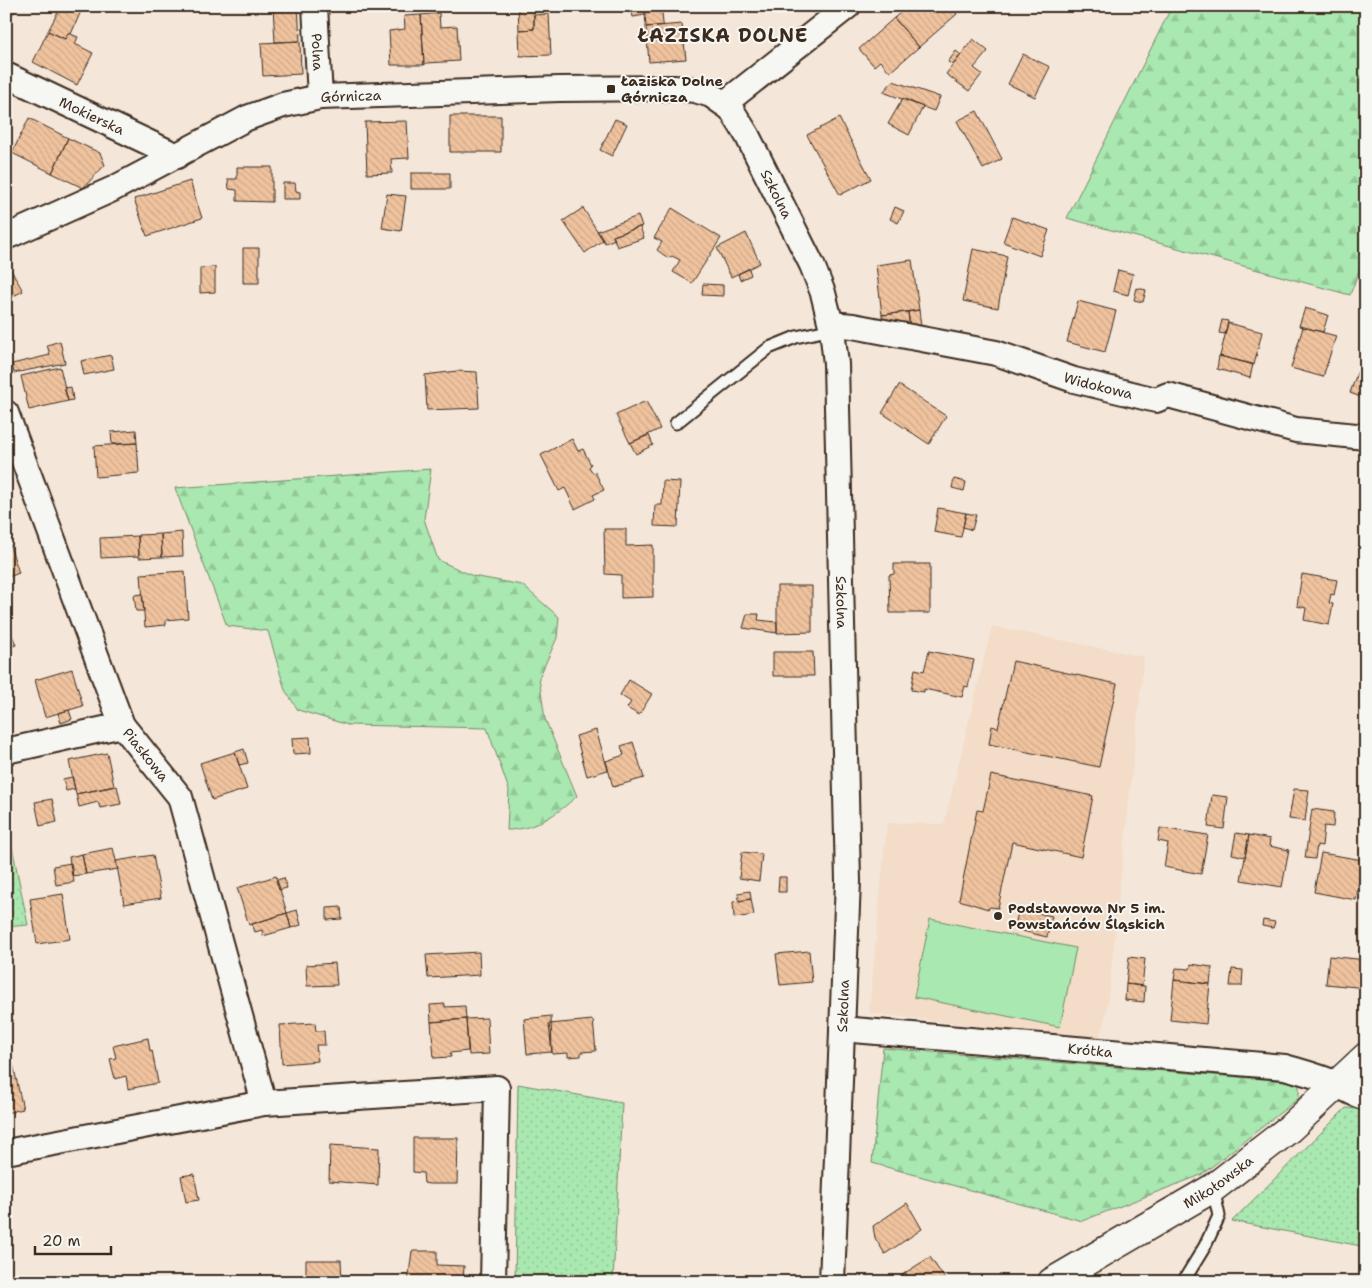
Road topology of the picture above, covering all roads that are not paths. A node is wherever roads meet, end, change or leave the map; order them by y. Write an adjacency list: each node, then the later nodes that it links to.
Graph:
1 (315, 6): 4 (street, Polna)
2 (848, 6): 5 (street)
3 (6, 76): 6 (street, Mokierska)
4 (320, 98): 5 (street, Górnicza); 6 (street, Górnicza)
5 (725, 103): 8 (street, Szkolna)
6 (177, 156): 7 (street, Górnicza)
7 (6, 237)
8 (831, 327): 10 (lane); 11 (street, Widokowa); 14 (street, Szkolna)
9 (6, 413): 12 (street, Piaskowa)
10 (676, 423)
11 (1366, 437)
12 (122, 725): 13 (street); 18 (street, Piaskowa)
13 (6, 751)
14 (842, 1029): 16 (street, Krótka); 22 (street, Szkolna)
15 (1366, 1057): 16 (street, Mikołowska)
16 (1336, 1084): 17 (street, Krótka); 20 (street, Mikołowska)
17 (1366, 1098)
18 (264, 1103): 19 (street); 21 (street)
19 (6, 1152)
20 (1213, 1188): 23 (street, Mikołowska); 24 (lane)
21 (492, 1282)
22 (832, 1282)
23 (1052, 1282)
24 (1183, 1282)

